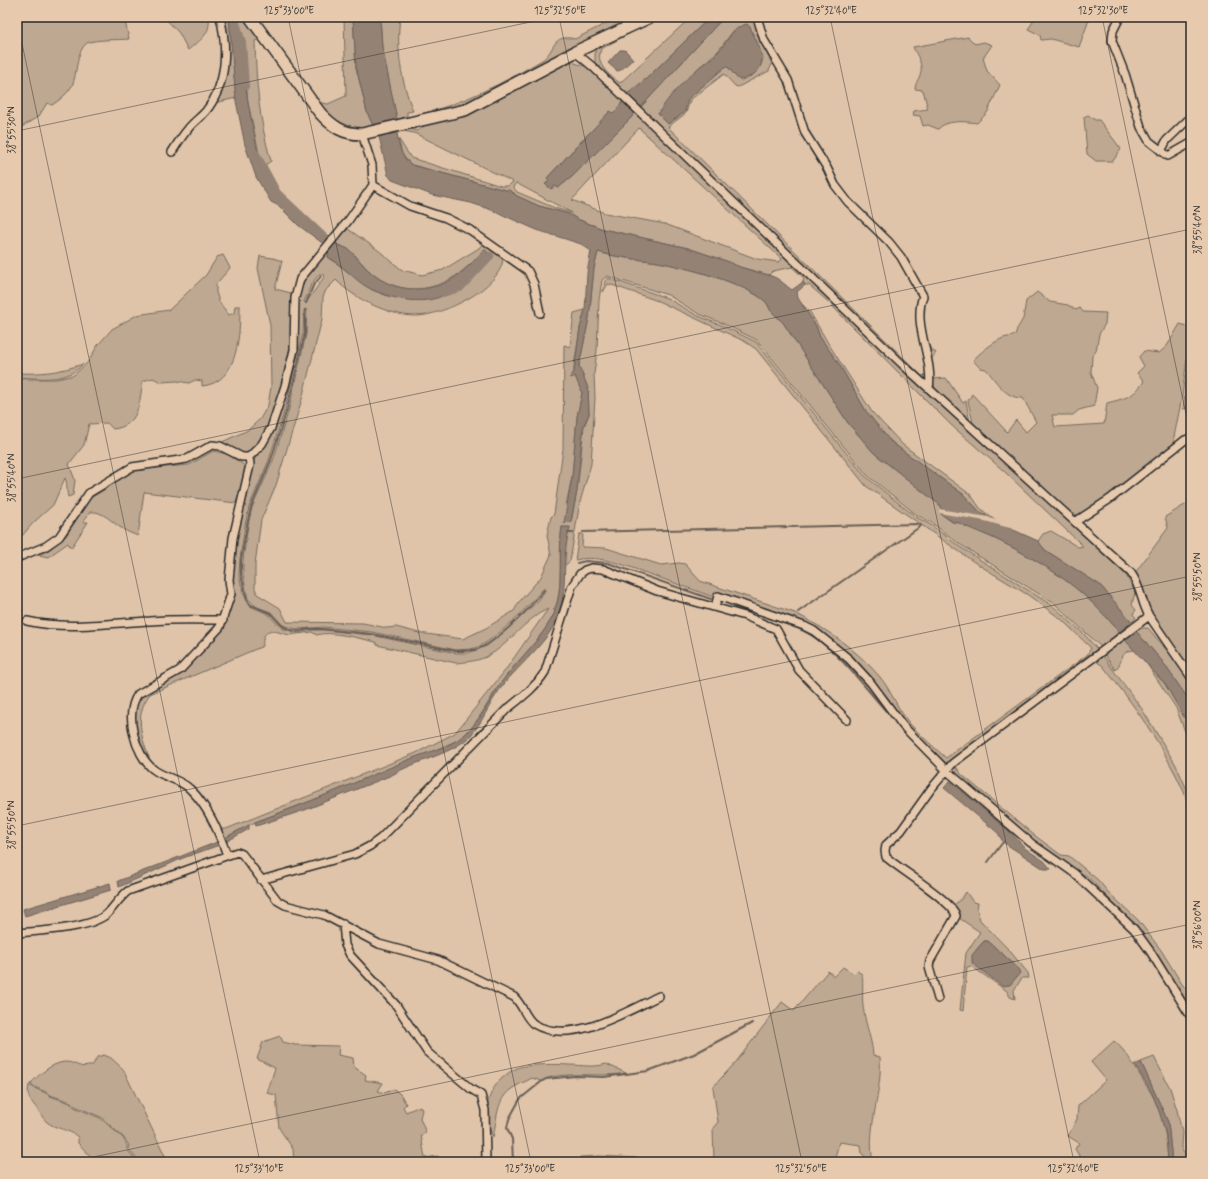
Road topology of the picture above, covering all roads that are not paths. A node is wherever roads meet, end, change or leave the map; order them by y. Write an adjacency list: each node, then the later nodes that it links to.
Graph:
1 (220, 17): 11 (street)
2 (250, 17): 8 (main road)
3 (650, 17): 6 (main road)
4 (757, 17): 14 (street)
5 (1120, 17): 10 (street)
6 (575, 52): 8 (main road); 14 (street)
7 (1191, 117): 10 (street)
8 (367, 132): 12 (street)
9 (1191, 143): 10 (street)
10 (1161, 151)
11 (172, 152)
12 (373, 185): 13 (street); 16 (street)
13 (540, 313)
14 (929, 388): 17 (street)
15 (1191, 438): 17 (street)
16 (249, 457): 18 (street); 21 (street)
17 (1075, 522): 20 (street)
18 (17, 558)
19 (715, 607): 24 (street); 25 (street); 27 (street)
20 (1149, 616): 23 (street); 25 (street)
21 (224, 620): 22 (street); 26 (street)
22 (27, 621)
23 (1191, 677)
24 (847, 720)
25 (946, 770): 31 (street); 32 (street)
26 (227, 855): 27 (street); 29 (street)
27 (261, 880): 28 (street)
28 (343, 924): 30 (street); 33 (street)
29 (17, 933)
30 (659, 996)
31 (938, 999)
32 (1191, 1017)
33 (486, 1162)

